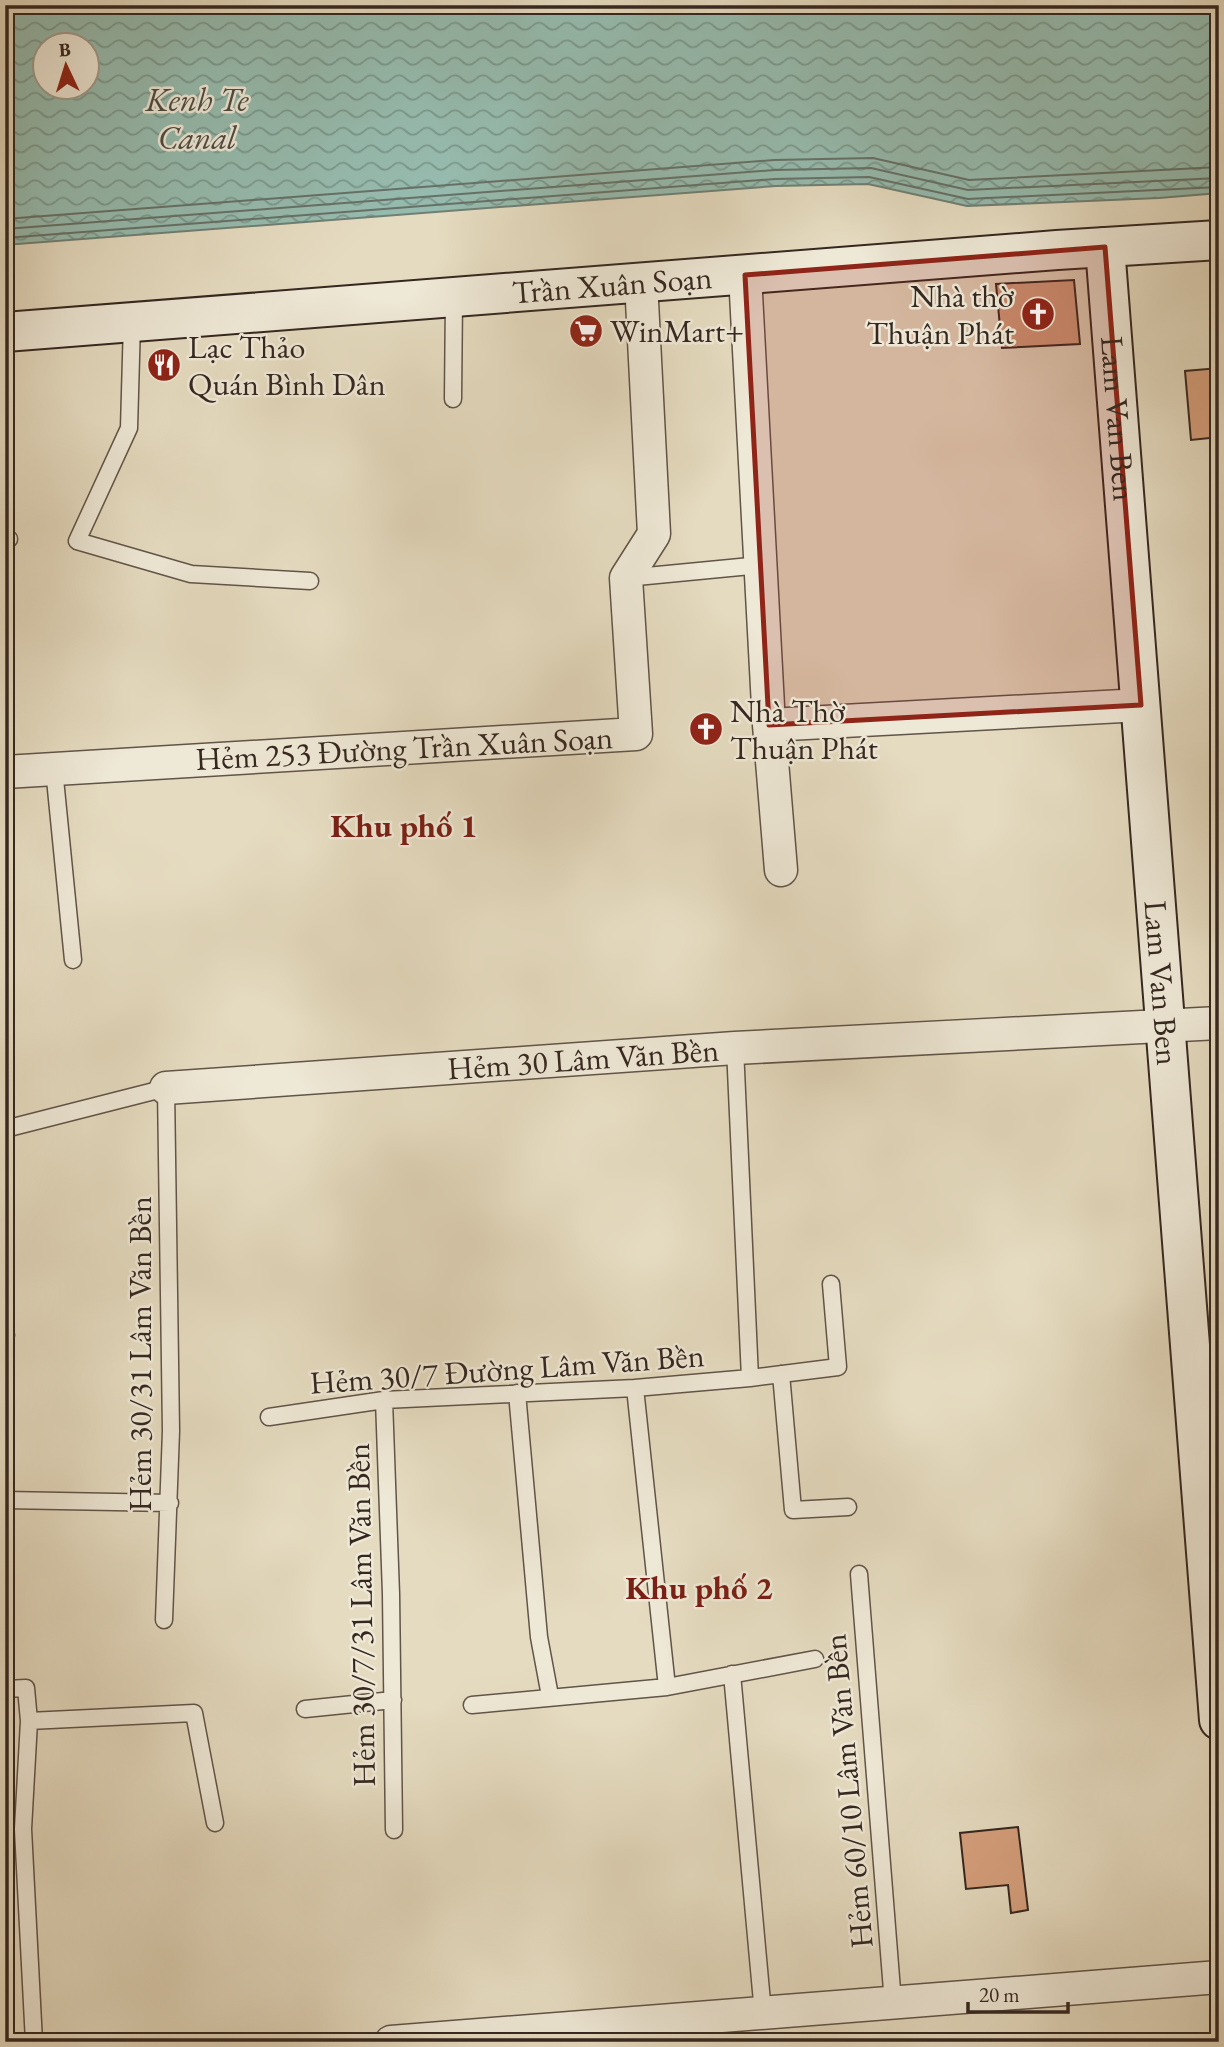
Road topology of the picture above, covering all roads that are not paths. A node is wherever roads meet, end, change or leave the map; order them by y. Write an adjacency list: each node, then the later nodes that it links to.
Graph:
1 (1219, 240): 2 (street, Trần Xuân Soạn)
2 (1105, 247): 3 (street, Trần Xuân Soạn); 12 (street, Lam Van Ben)
3 (745, 275): 4 (street, Trần Xuân Soạn); 9 (street)
4 (641, 282): 5 (street, Trần Xuân Soạn); 10 (street)
5 (454, 297): 6 (street, Trần Xuân Soạn); 8 (lane)
6 (132, 322): 7 (street, Trần Xuân Soạn); 11 (lane)
7 (5, 332)
8 (453, 399)
9 (761, 565): 10 (lane); 13 (street)
10 (625, 578): 14 (street, Hẻm 253 Đường Trần Xuân Soạn)
11 (310, 580)
12 (1141, 705): 13 (street); 19 (street, Lam Van Ben)
13 (769, 725): 16 (street)
14 (54, 769): 15 (street, Hẻm 253 Đường Trần Xuân Soạn); 17 (lane)
15 (5, 772)
16 (780, 870)
17 (73, 960)
18 (1219, 1023): 19 (street, Hẻm 30 Lâm Văn Bền)
19 (1165, 1027): 20 (street, Hẻm 30 Lâm Văn Bền); 35 (street, Lam Van Ben)
20 (735, 1048): 21 (street, Hẻm 30 Lâm Văn Bền); 25 (lane, Hẻm 30/7 Đường Lâm Văn Bền)
21 (166, 1088): 22 (lane, Hẻm 30 Lâm Văn Bền); 31 (lane, Hẻm 30/31 Lâm Văn Bền)
22 (5, 1129)
23 (831, 1284): 24 (lane, Hẻm 30/7 Đường Lâm Văn Bền)
24 (781, 1374): 25 (lane, Hẻm 30/7 Đường Lâm Văn Bền); 32 (lane)
25 (750, 1378): 26 (lane, Hẻm 30/7 Đường Lâm Văn Bền)
26 (635, 1388): 27 (lane, Hẻm 30/7 Đường Lâm Văn Bền); 38 (lane)
27 (517, 1393): 28 (lane, Hẻm 30/7 Đường Lâm Văn Bền); 40 (lane)
28 (384, 1400): 29 (lane, Hẻm 30/7 Đường Lâm Văn Bền); 41 (lane, Hẻm 30/7/31 Lâm Văn Bền)
29 (269, 1417)
30 (5, 1500): 31 (lane)
31 (170, 1503): 34 (lane, Hẻm 30/31 Lâm Văn Bền)
32 (848, 1507)
33 (859, 1574): 49 (lane, Hẻm 60/10 Lâm Văn Bền)
34 (164, 1620)
35 (1215, 1630): 44 (street, Lam Van Ben)
36 (816, 1658): 37 (lane)
37 (732, 1674): 38 (lane); 50 (lane)
38 (667, 1686): 40 (lane)
39 (5, 1689): 45 (lane)
40 (550, 1696): 42 (lane)
41 (393, 1700): 43 (lane); 47 (lane, Hẻm 30/7/31 Lâm Văn Bền)
42 (472, 1705)
43 (305, 1709)
44 (1219, 1720)
45 (29, 1721): 46 (lane); 52 (lane)
46 (215, 1823)
47 (394, 1830)
48 (1219, 1977): 49 (street)
49 (893, 2003): 50 (street)
50 (763, 2013): 51 (street)
51 (553, 2035): 53 (street)
52 (34, 2042)
53 (391, 2042)

